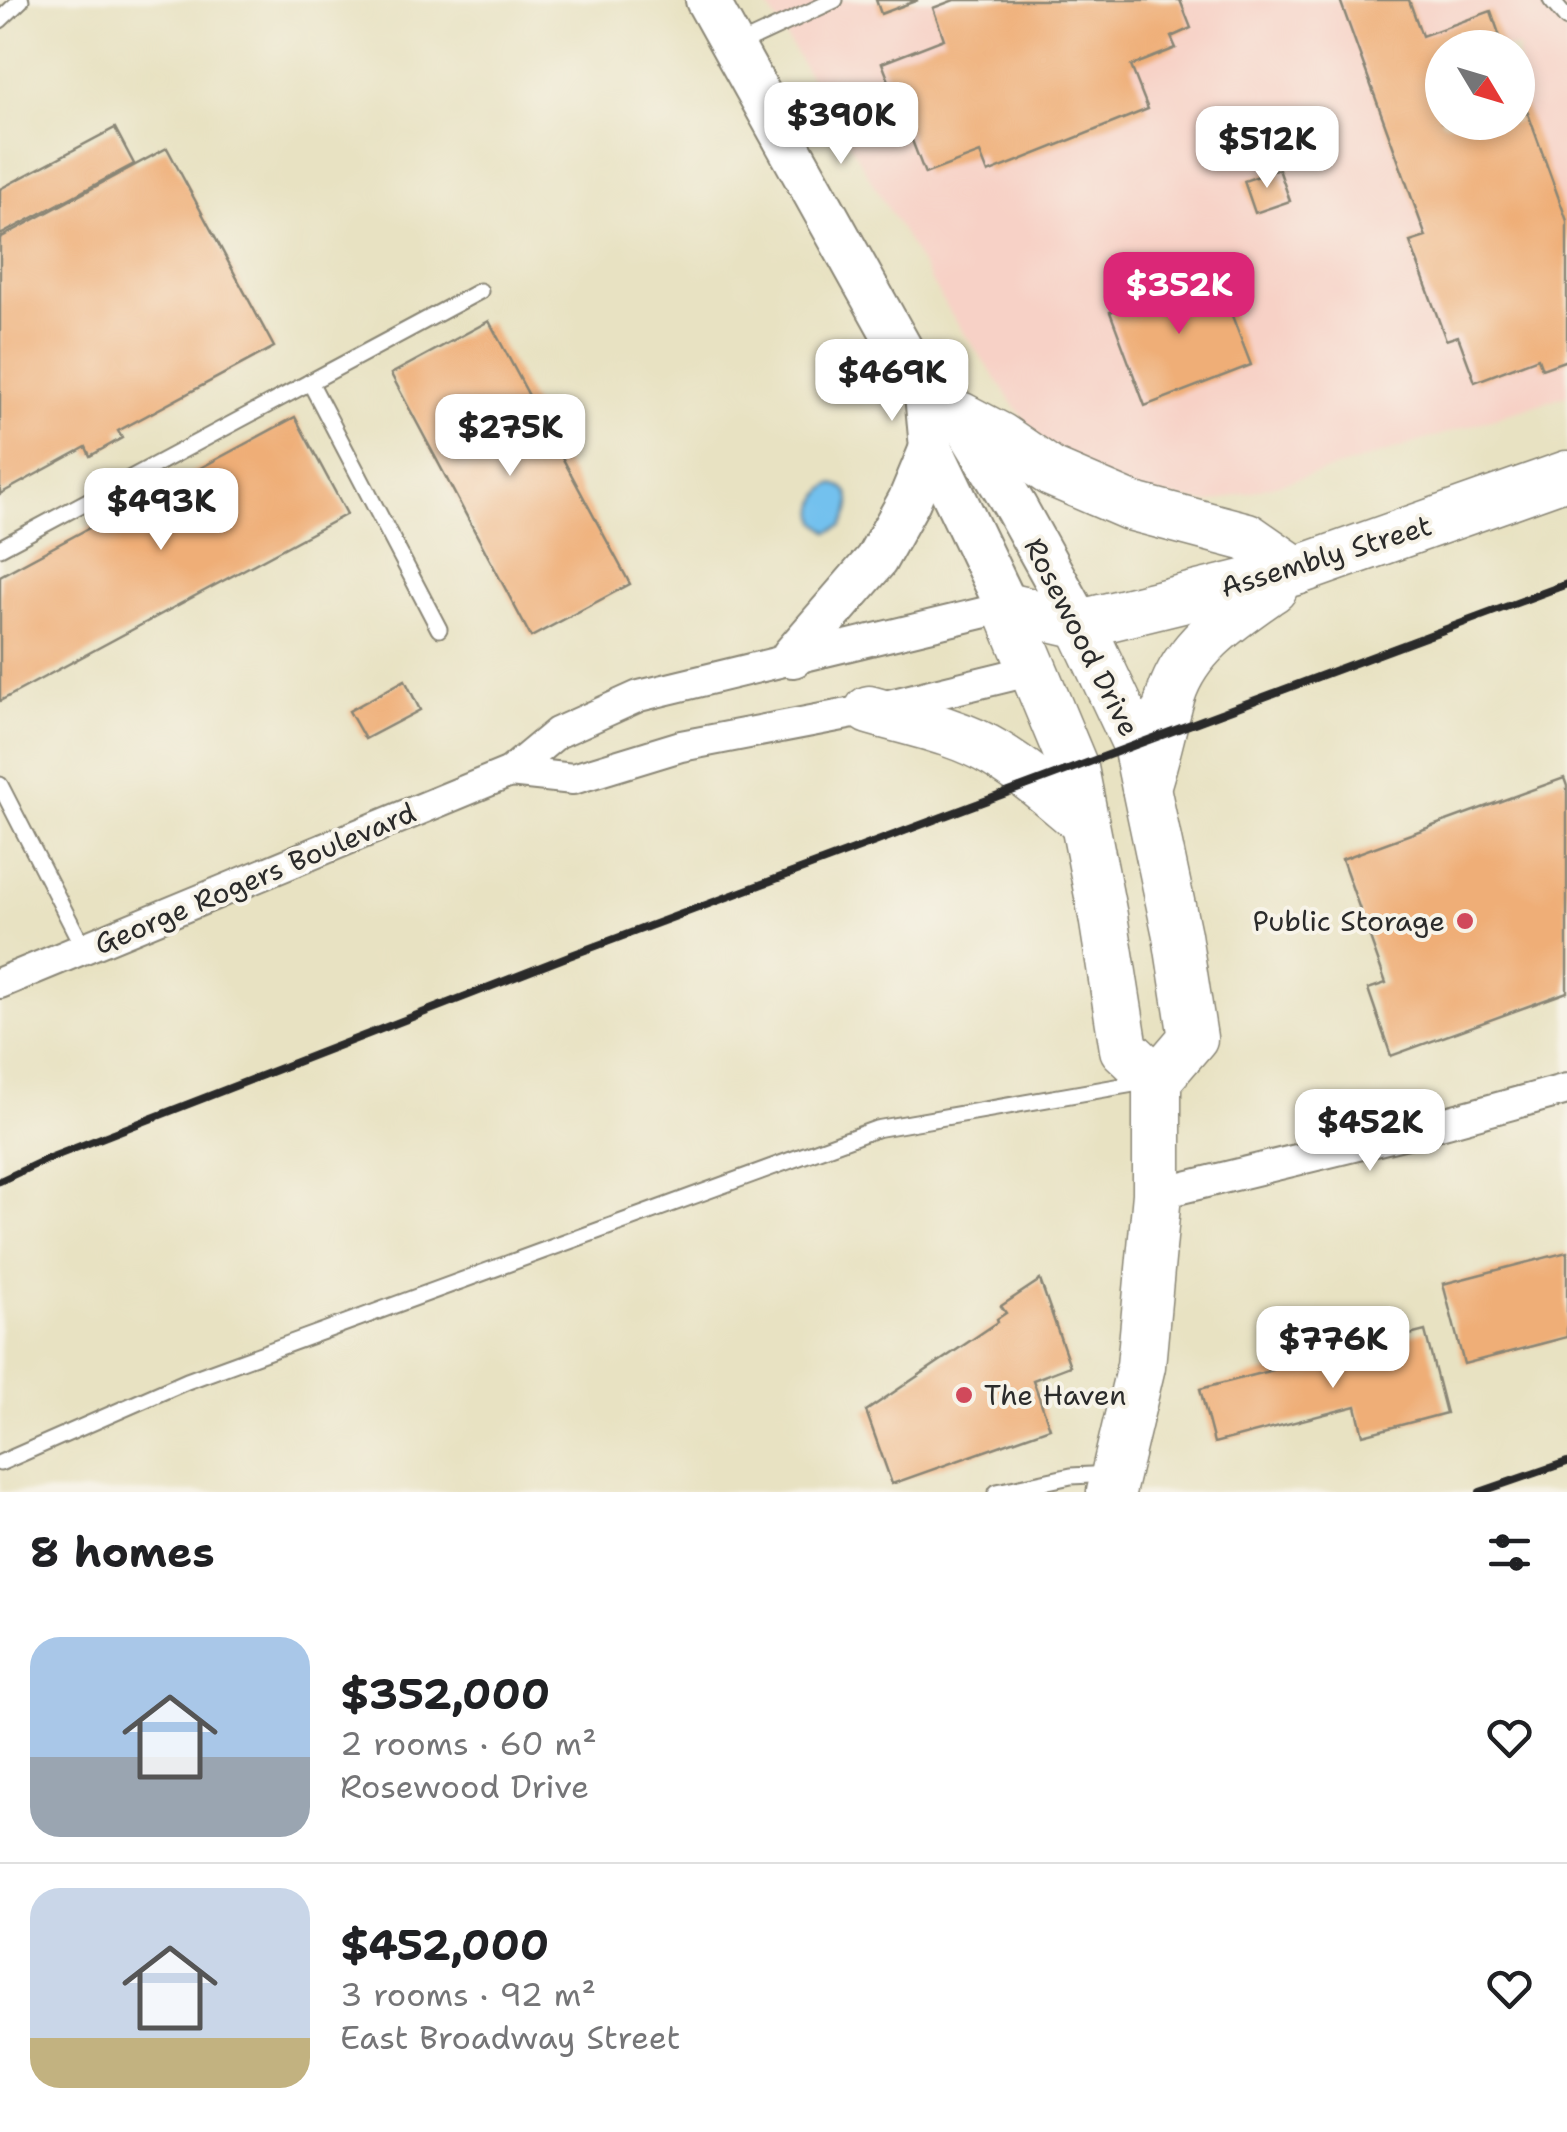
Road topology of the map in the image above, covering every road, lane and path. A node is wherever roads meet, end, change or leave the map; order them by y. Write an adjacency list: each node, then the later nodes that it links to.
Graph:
1 (21, 0): 6 (lane)
2 (707, 0): 7 (main road, Rosewood Drive)
3 (835, 0): 7 (lane)
4 (1552, 0): 5 (lane)
5 (1567, 19)
6 (0, 20)
7 (733, 47): 10 (main road, Rosewood Drive)
8 (480, 291): 9 (lane)
9 (310, 382): 12 (lane); 16 (lane)
10 (939, 419): 13 (main road); 14 (main road, Rosewood Drive); 15 (main road, Rosewood Drive); 17 (main road)
11 (1567, 475): 13 (main road, Assembly Street)
12 (0, 548)
13 (1296, 571): 15 (main road, Assembly Street); 22 (main road)
14 (1007, 607): 15 (main road, Assembly Street); 17 (street, George Rogers Boulevard); 18 (main road, Rosewood Drive)
15 (1080, 624): 18 (main road); 22 (main road, Rosewood Drive)
16 (439, 629)
17 (793, 656): 20 (street, George Rogers Boulevard)
18 (1033, 670): 19 (street, George Rogers Boulevard); 23 (main road, Rosewood Drive)
19 (869, 710): 20 (street, George Rogers Boulevard); 23 (main road)
20 (510, 772): 24 (street, George Rogers Boulevard)
21 (0, 785): 24 (lane)
22 (1146, 787): 26 (main road, Rosewood Drive)
23 (1084, 822): 26 (main road, Rosewood Drive)
24 (84, 949): 25 (street, George Rogers Boulevard)
25 (0, 983)
26 (1157, 1080): 28 (main road); 29 (lane)
27 (1567, 1089): 28 (street)
28 (1156, 1194): 30 (main road)
29 (0, 1464)
30 (1113, 1483): 31 (lane)
31 (1050, 1486): 32 (lane)
32 (996, 1492)

